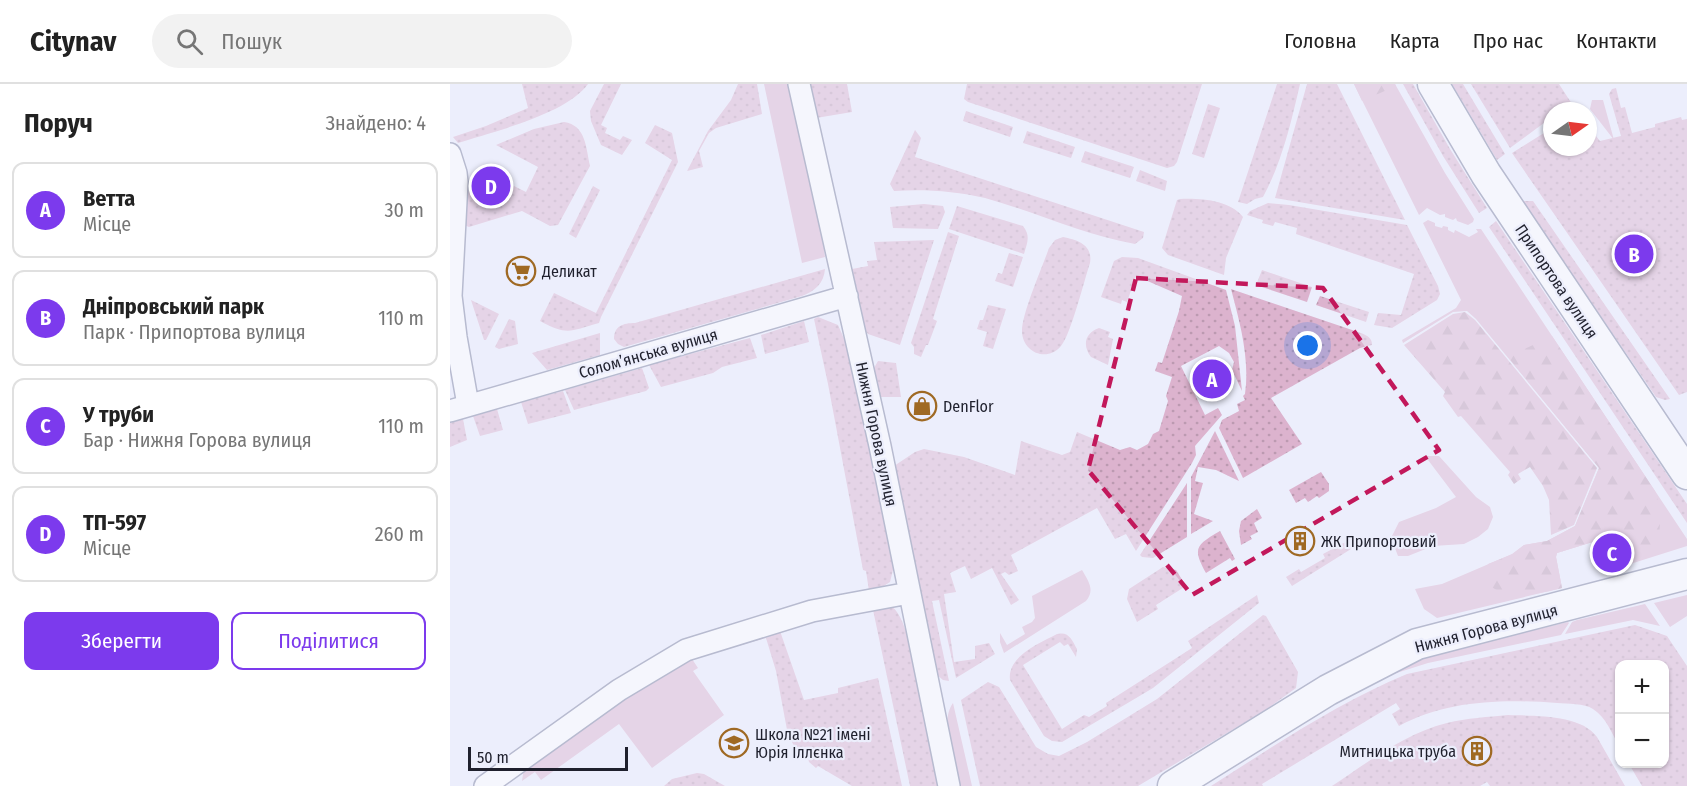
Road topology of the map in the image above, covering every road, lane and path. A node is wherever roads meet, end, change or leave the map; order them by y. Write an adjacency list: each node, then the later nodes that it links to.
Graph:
1 (799, 84): 4 (street, Нижня Горова вулиця)
2 (1433, 84): 6 (street, Припортова вулиця)
3 (450, 154): 5 (street)
4 (847, 296): 5 (street, Соломʼянська вулиця); 8 (street, Нижня Горова вулиця)
5 (459, 408)
6 (1687, 474)
7 (1687, 574): 11 (street, Нижня Горова вулиця)
8 (909, 593): 9 (street); 10 (street, Нижня Горова вулиця)
9 (485, 786)
10 (949, 786)
11 (1173, 786)

